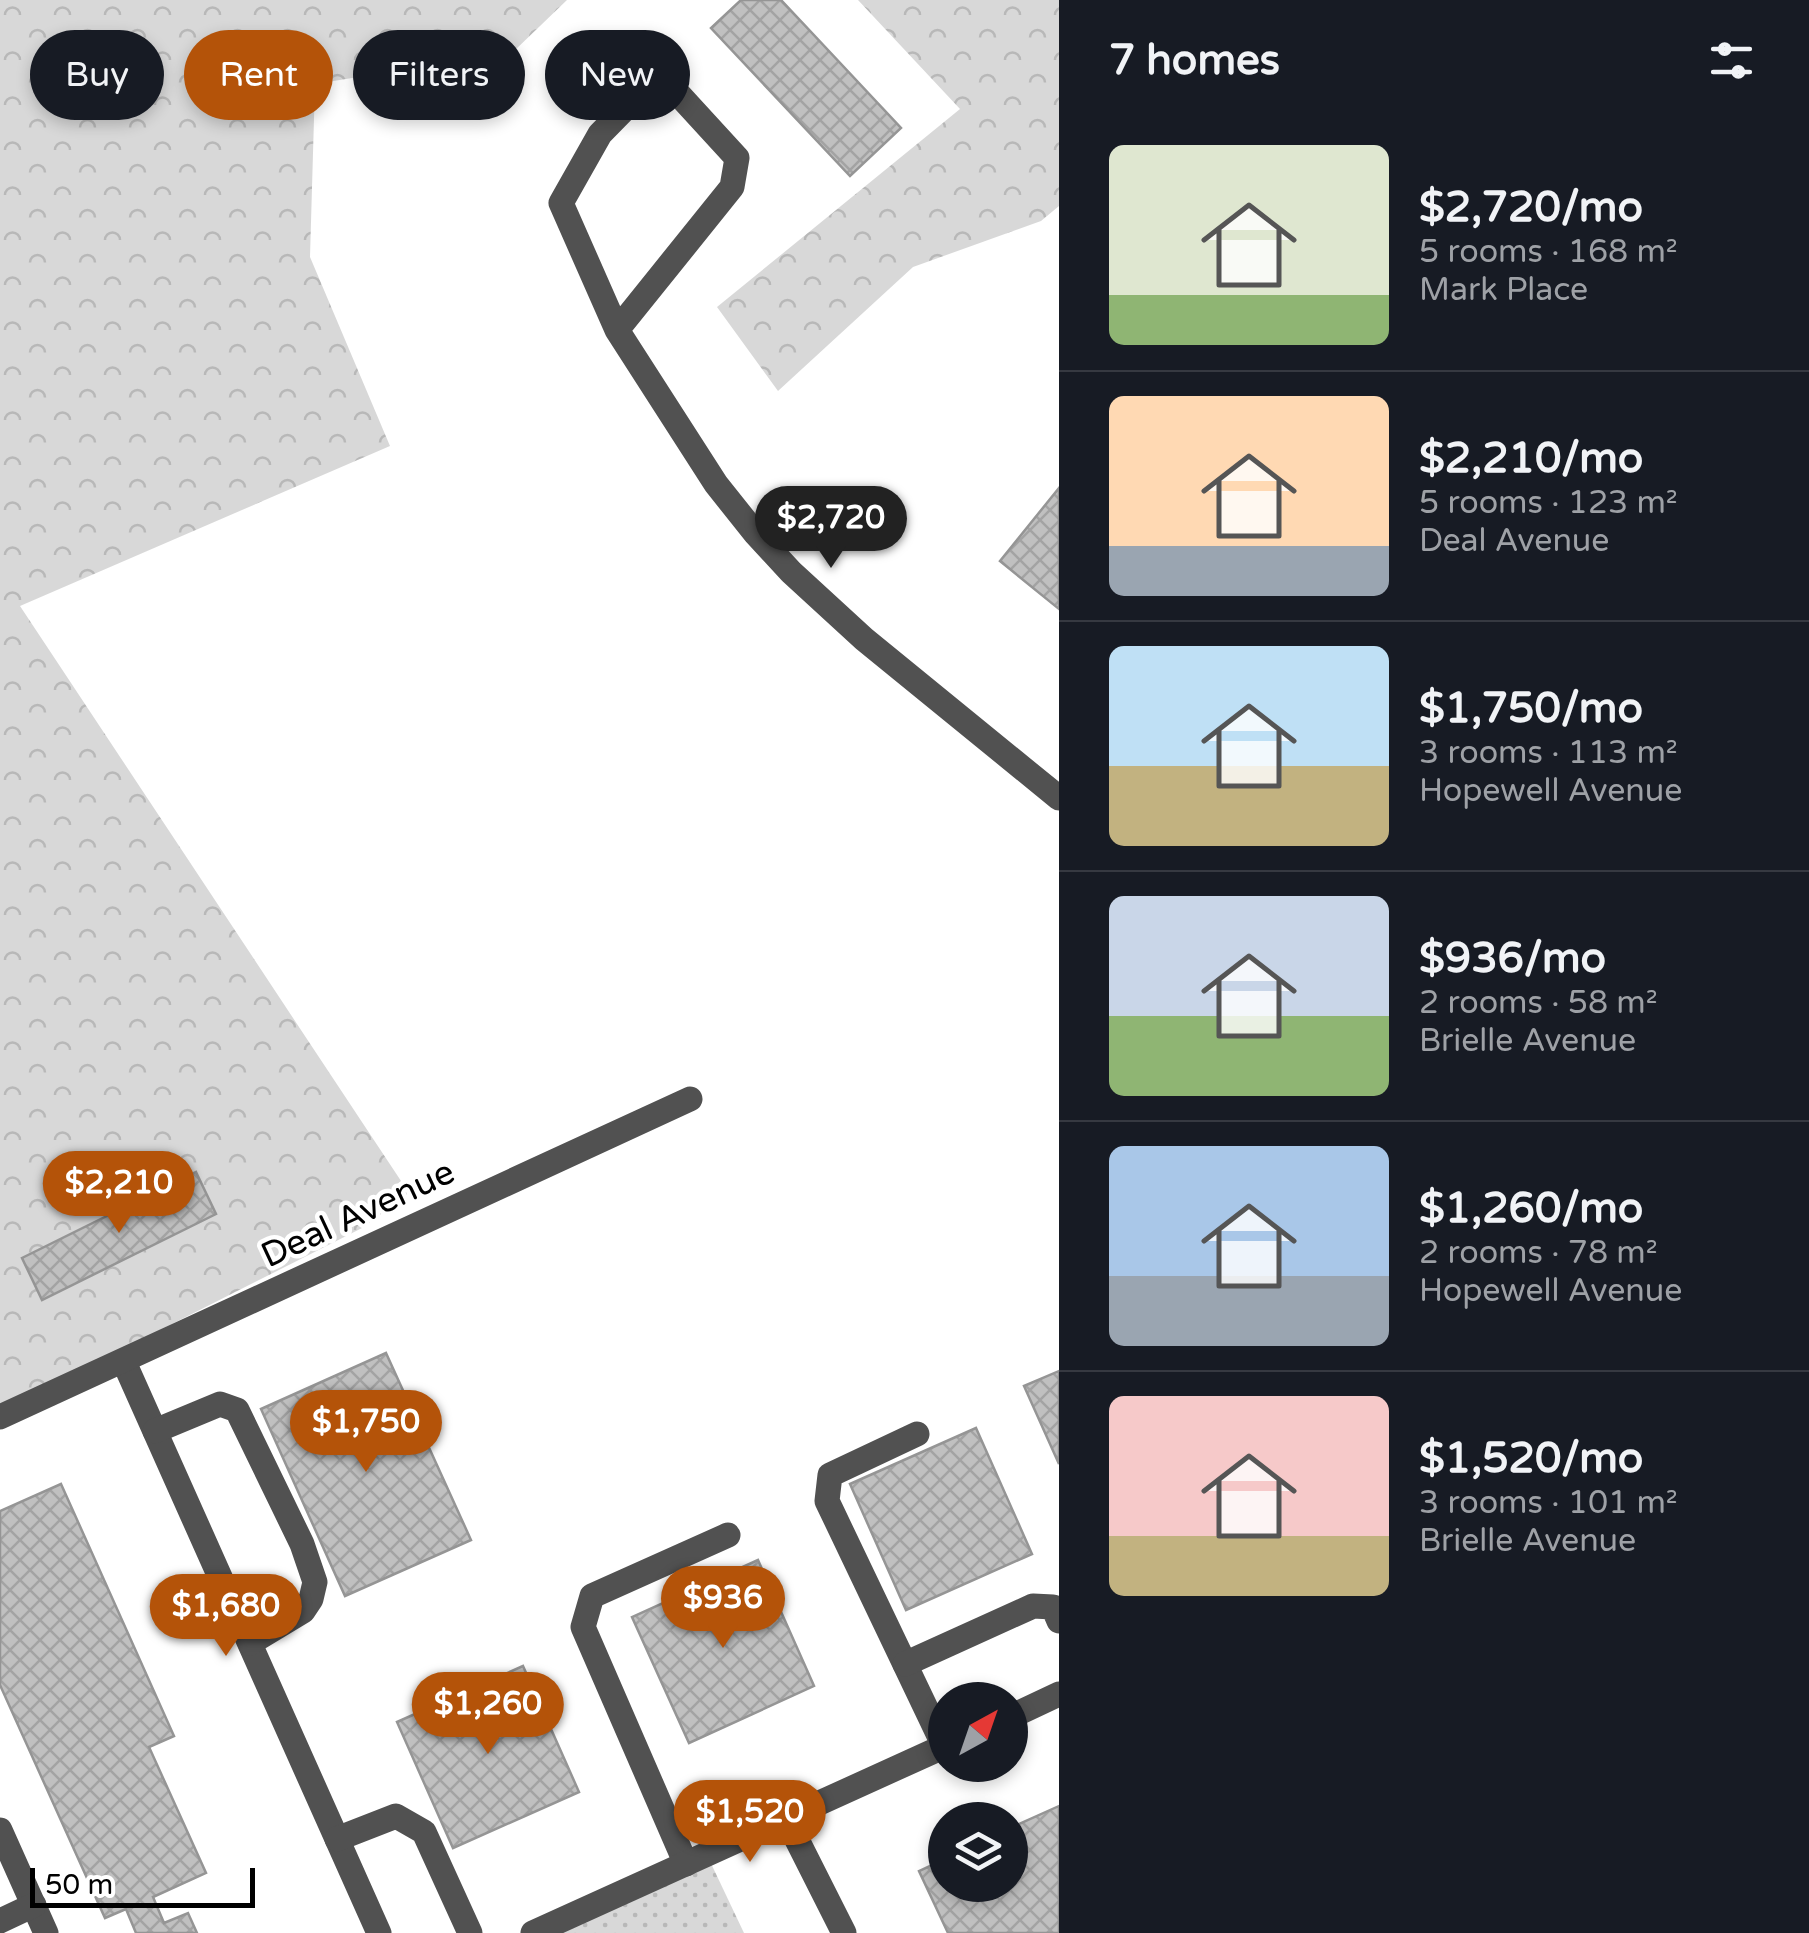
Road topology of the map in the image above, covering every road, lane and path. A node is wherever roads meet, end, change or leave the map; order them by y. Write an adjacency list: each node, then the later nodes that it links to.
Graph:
1 (617, 330): 1 (street); 2 (street)
2 (1055, 788)
3 (690, 1099): 4 (street, Deal Avenue)
4 (124, 1362): 5 (street, Deal Avenue); 6 (street)
5 (0, 1417)
6 (154, 1431): 10 (street); 10 (street)
7 (918, 1434): 11 (street)
8 (728, 1535): 19 (street)
9 (1059, 1621): 11 (street)
10 (250, 1643): 18 (street)
11 (905, 1664): 14 (street)
12 (1059, 1694): 13 (street)
13 (1028, 1709)
14 (928, 1711)
15 (928, 1754): 16 (street)
16 (786, 1818): 19 (street); 26 (street)
17 (0, 1830): 20 (street)
18 (337, 1839): 23 (street); 24 (street)
19 (686, 1864): 25 (street)
20 (34, 1906): 21 (street); 22 (street)
21 (0, 1921)
22 (46, 1933)
23 (379, 1933)
24 (470, 1933)
25 (533, 1933)
26 (844, 1933)

